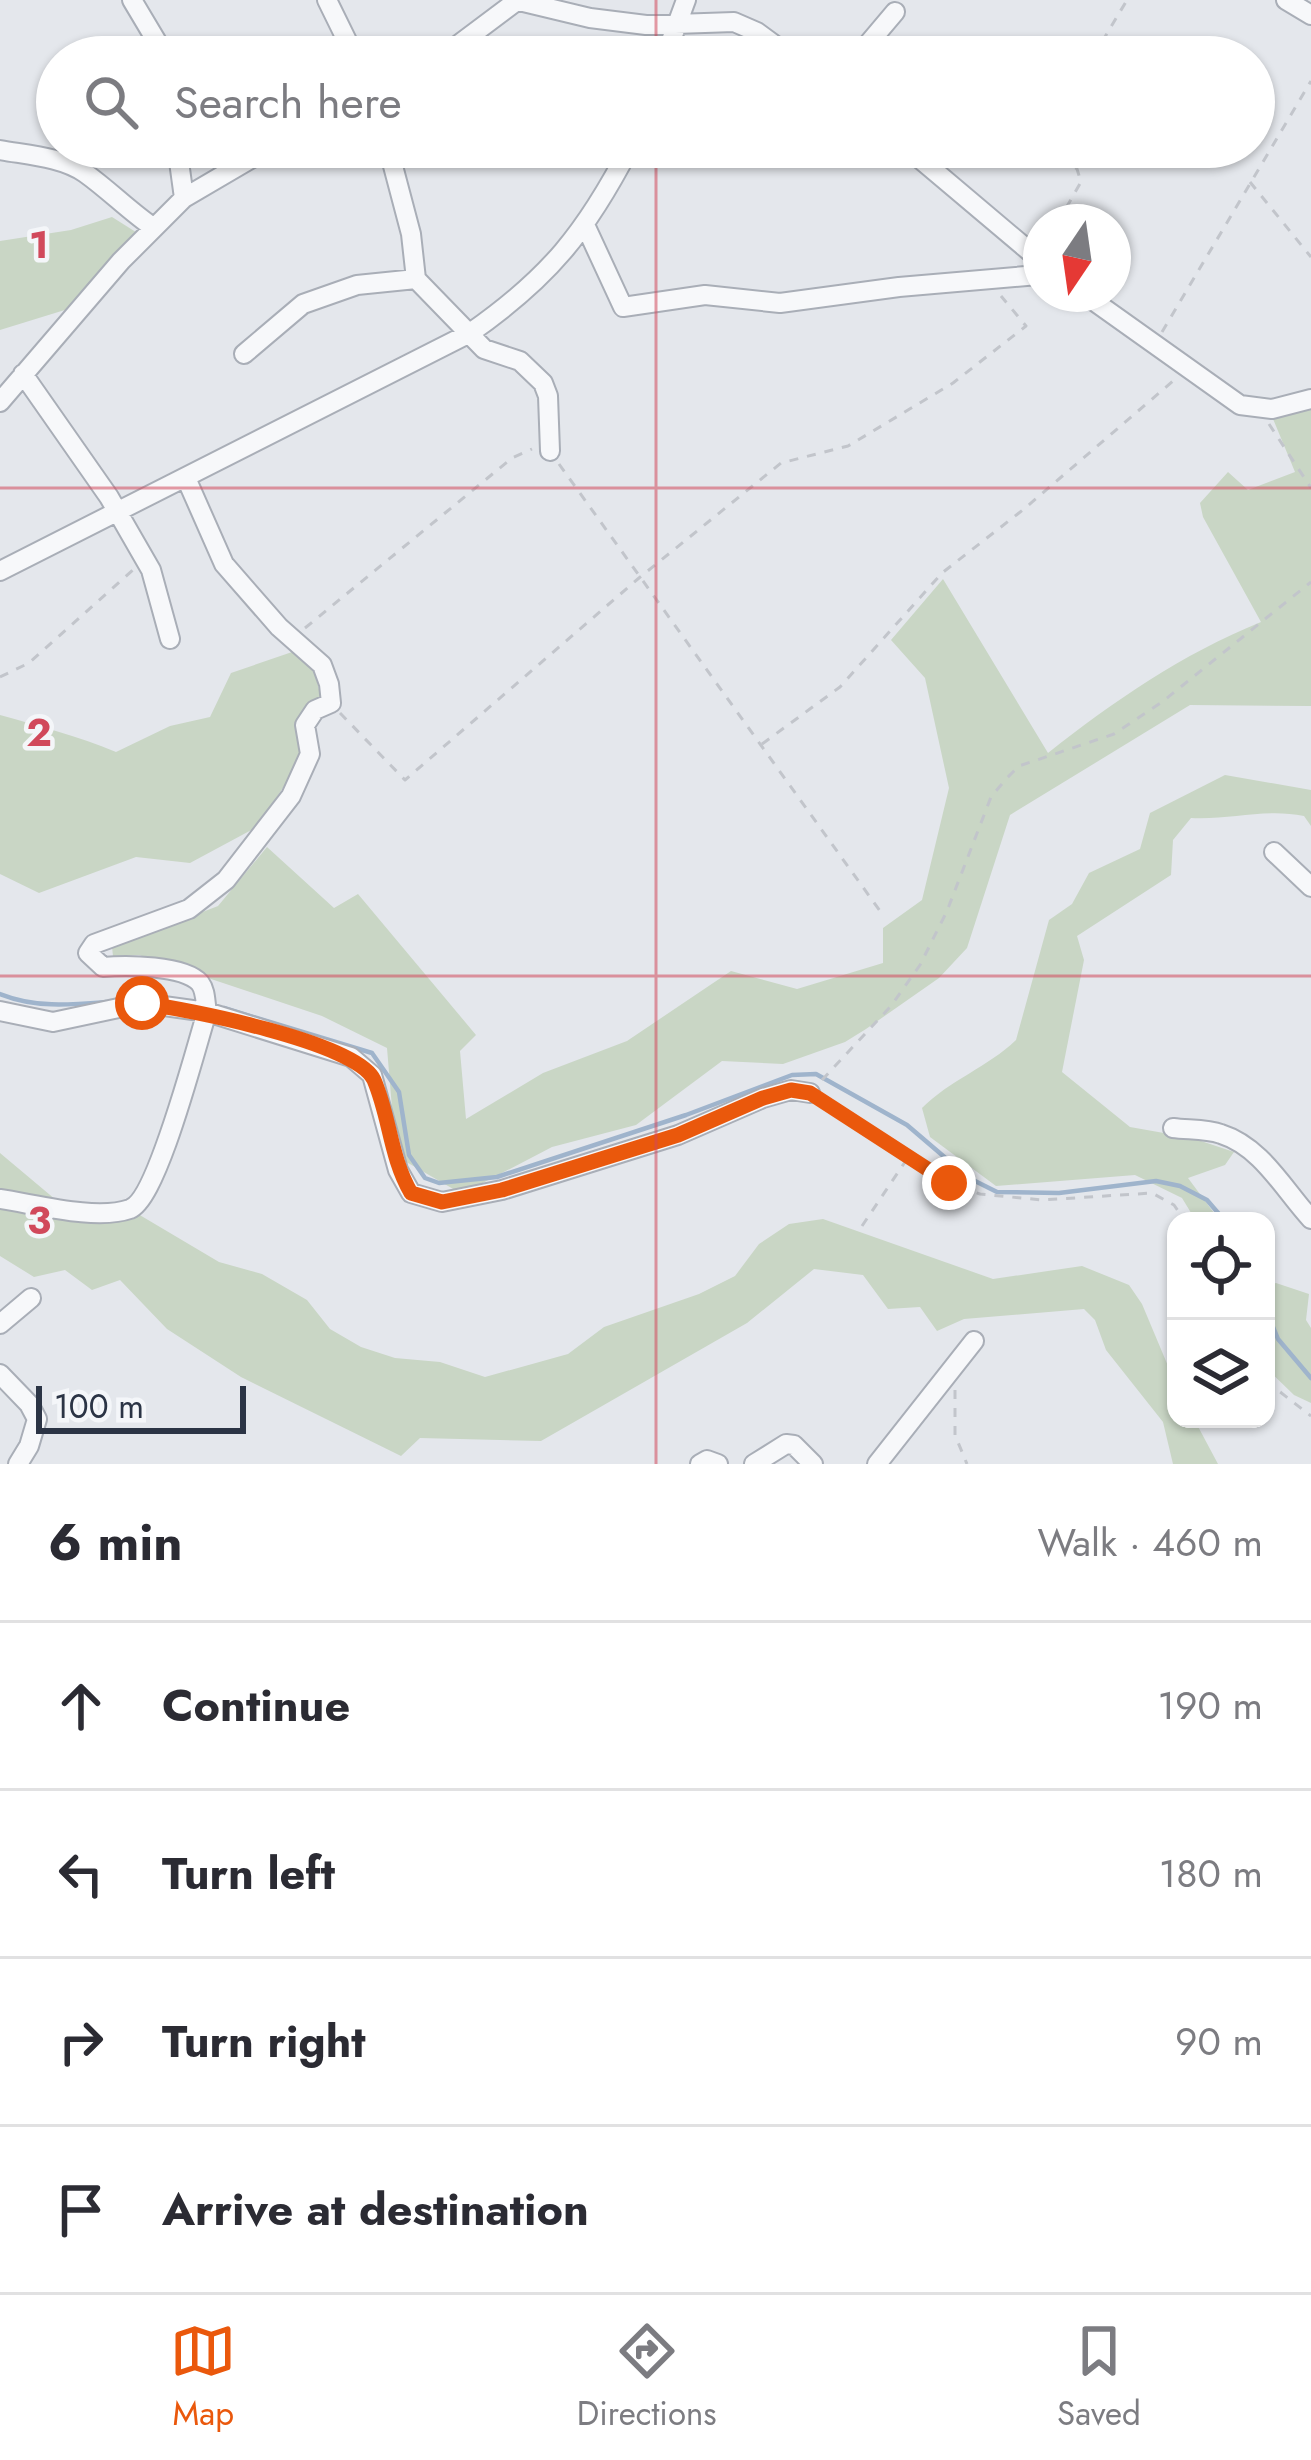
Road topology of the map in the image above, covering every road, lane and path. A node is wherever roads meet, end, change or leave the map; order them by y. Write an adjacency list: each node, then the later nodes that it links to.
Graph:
1 (132, 0): 10 (street)
2 (327, 0): 11 (street)
3 (517, 0): 9 (street); 12 (street)
4 (686, 0): 9 (street)
5 (1127, 0): 16 (path)
6 (1286, 0): 8 (street)
7 (895, 12): 15 (street)
8 (1311, 15)
9 (676, 23): 13 (street); 14 (street)
10 (153, 36)
11 (345, 36)
12 (470, 36)
13 (672, 36)
14 (762, 36)
15 (875, 36)
16 (1106, 36)
17 (1311, 80): 18 (path)
18 (1275, 139)
19 (0, 150): 20 (street)
20 (36, 156)
21 (74, 168): 33 (street)
22 (180, 168): 30 (street)
23 (236, 168): 30 (street)
24 (394, 168): 37 (street)
25 (618, 168): 32 (street)
26 (931, 168): 34 (street)
27 (1076, 168): 31 (path)
28 (1257, 168): 29 (path)
29 (1249, 181): 35 (path); 41 (path)
30 (184, 198): 33 (street)
31 (1068, 204)
32 (586, 227): 38 (street); 40 (street)
33 (154, 228): 44 (street)
34 (1023, 246)
35 (1311, 257)
36 (1023, 276): 38 (street)
37 (416, 278): 40 (street); 42 (street)
38 (996, 279): 54 (path)
39 (1108, 312): 41 (street)
40 (470, 334): 48 (street); 49 (street)
41 (1154, 346): 43 (street)
42 (244, 355)
43 (1185, 369): 47 (street); 60 (path)
44 (23, 374): 46 (street); 51 (street)
45 (1311, 398): 47 (street)
46 (0, 402)
47 (1258, 410): 50 (path)
48 (549, 446): 54 (path); 56 (path)
49 (187, 478): 51 (street); 56 (street)
50 (1311, 488)
51 (117, 512): 52 (street); 53 (street)
52 (142, 554): 57 (street); 58 (path)
53 (0, 571)
54 (639, 578): 59 (path); 60 (path)
55 (1311, 582): 66 (path)
56 (295, 637): 59 (street)
57 (170, 640)
58 (0, 677)
59 (331, 703): 65 (street)
60 (762, 744): 63 (path)
61 (1274, 852): 62 (street)
62 (1311, 887)
63 (880, 911)
64 (0, 1011): 65 (street)
65 (207, 1012): 66 (street); 69 (street)
66 (810, 1093): 68 (path)
67 (1173, 1128): 71 (street)
68 (908, 1158): 70 (path); 72 (path)
69 (0, 1199)
70 (1179, 1212)
71 (1311, 1219)
72 (862, 1226)
73 (31, 1298): 74 (street)
74 (0, 1324)
75 (974, 1341): 76 (street)
76 (955, 1367): 85 (street); 86 (path)
77 (0, 1374): 80 (street)
78 (1275, 1389): 79 (path)
79 (1311, 1416)
80 (19, 1464)
81 (700, 1464): 82 (street)
82 (718, 1464)
83 (754, 1464): 84 (street)
84 (813, 1464)
85 (877, 1464)
86 (967, 1464)

